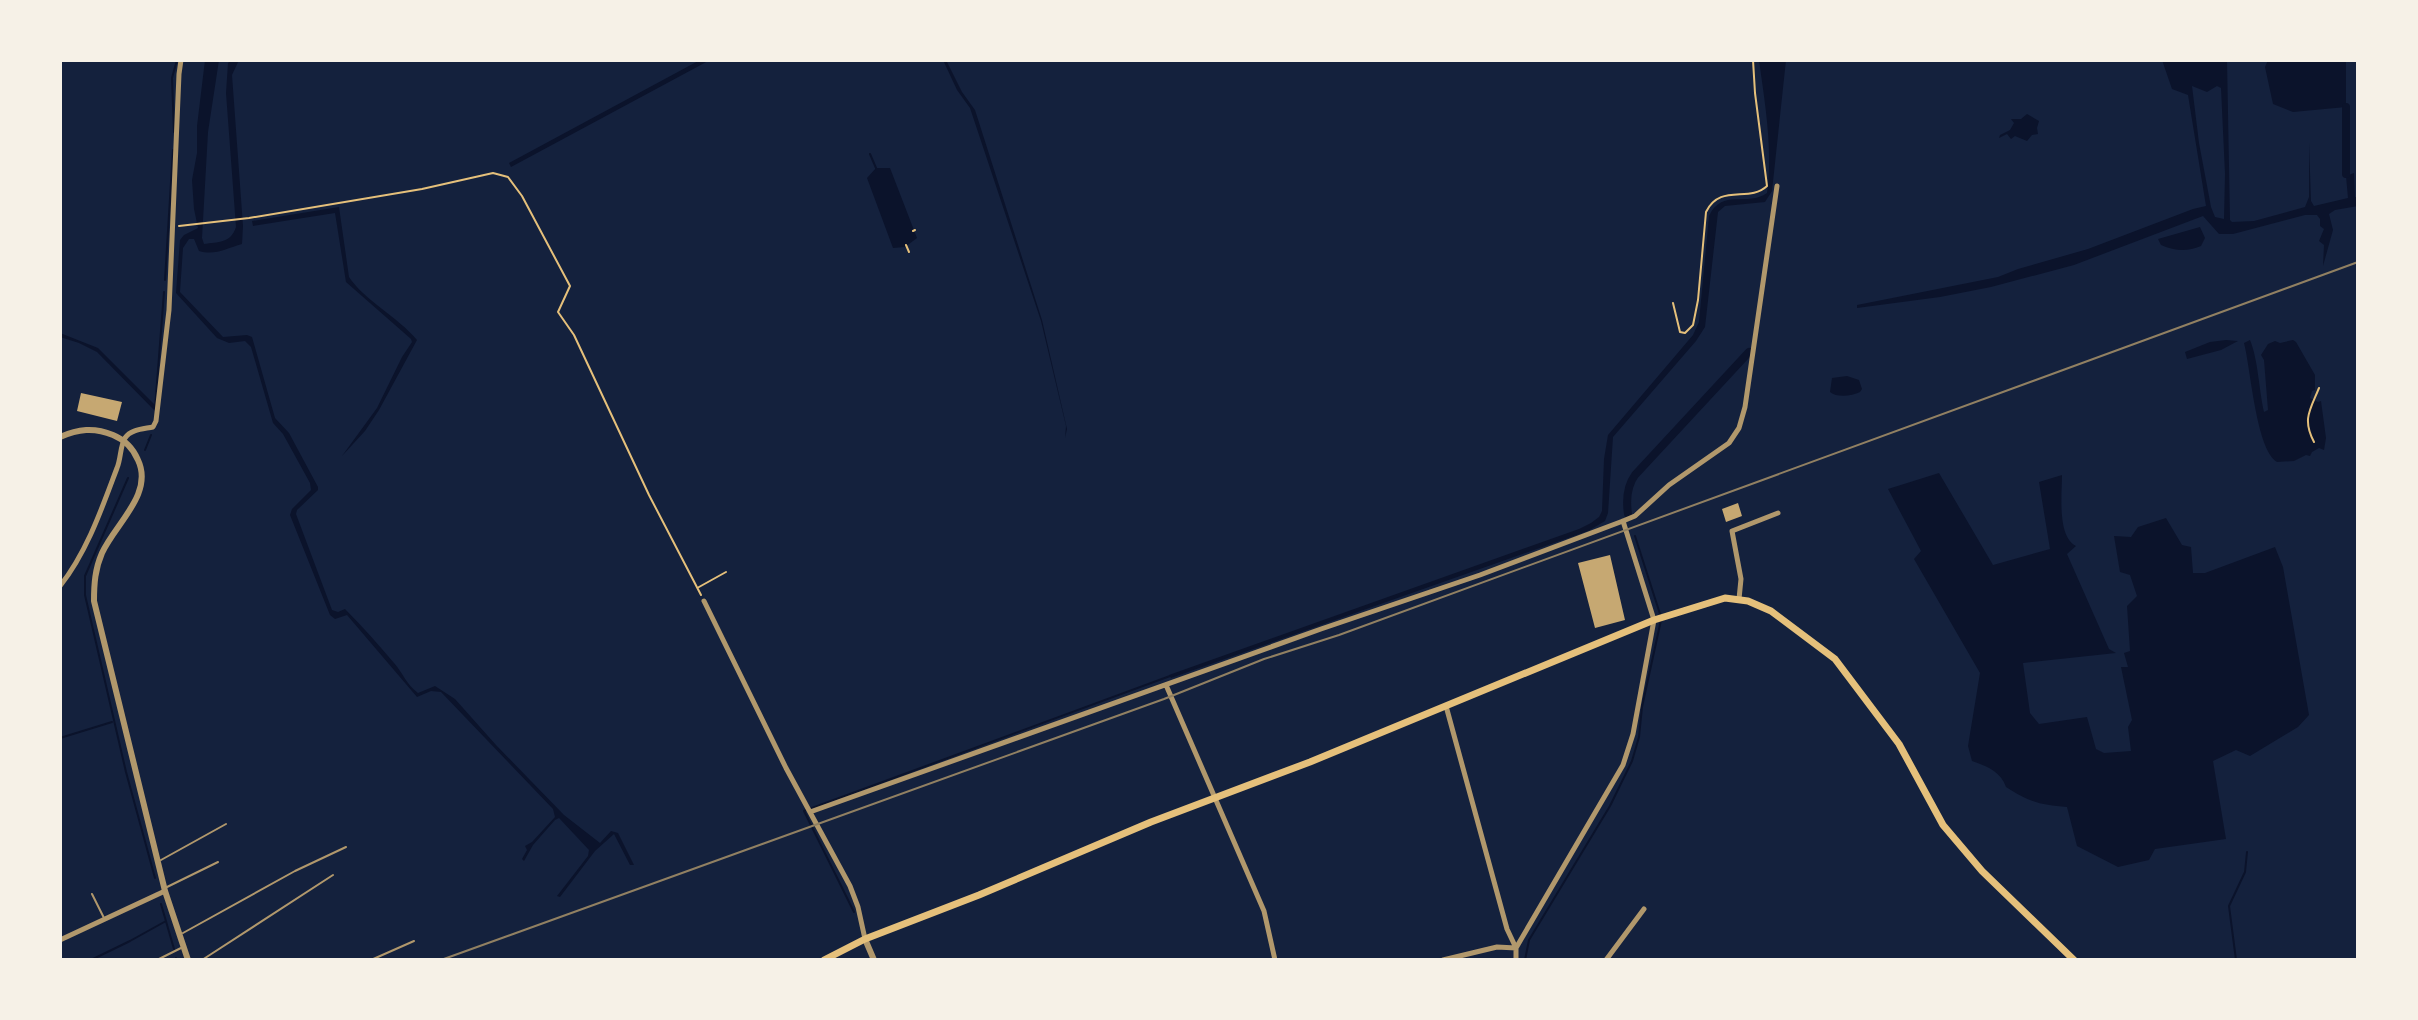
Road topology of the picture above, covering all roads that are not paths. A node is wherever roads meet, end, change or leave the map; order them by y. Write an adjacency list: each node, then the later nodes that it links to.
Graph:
1 (181, 60): 4 (street)
2 (1777, 186): 6 (street)
3 (60, 437): 4 (street)
4 (124, 439): 7 (street); 17 (street)
5 (1778, 513): 8 (street)
6 (1623, 521): 10 (street); 11 (street)
7 (60, 586)
8 (1739, 599): 10 (main road); 40 (main road)
9 (704, 601): 14 (street)
10 (1658, 618): 12 (main road); 29 (street)
11 (1166, 685): 13 (street); 14 (street)
12 (1446, 706): 13 (main road); 29 (street)
13 (1215, 798): 25 (main road); 36 (street)
14 (808, 809): 25 (street)
15 (226, 824): 17 (lane)
16 (346, 847): 24 (lane)
17 (158, 861): 20 (street)
18 (218, 862): 20 (lane)
19 (333, 875): 32 (lane)
20 (164, 890): 23 (street); 24 (street)
21 (92, 894): 23 (lane)
22 (1644, 909): 39 (street)
23 (105, 919): 26 (street)
24 (178, 936): 28 (street)
25 (865, 939): 34 (main road); 35 (street)
26 (60, 940)
27 (414, 941): 33 (lane)
28 (183, 947): 30 (lane); 31 (street)
29 (1516, 948): 37 (street); 38 (street)
30 (157, 960)
31 (188, 960)
32 (202, 960)
33 (371, 960)
34 (824, 960)
35 (874, 960)
36 (1275, 960)
37 (1443, 960)
38 (1516, 960)
39 (1606, 960)
40 (2074, 960)

